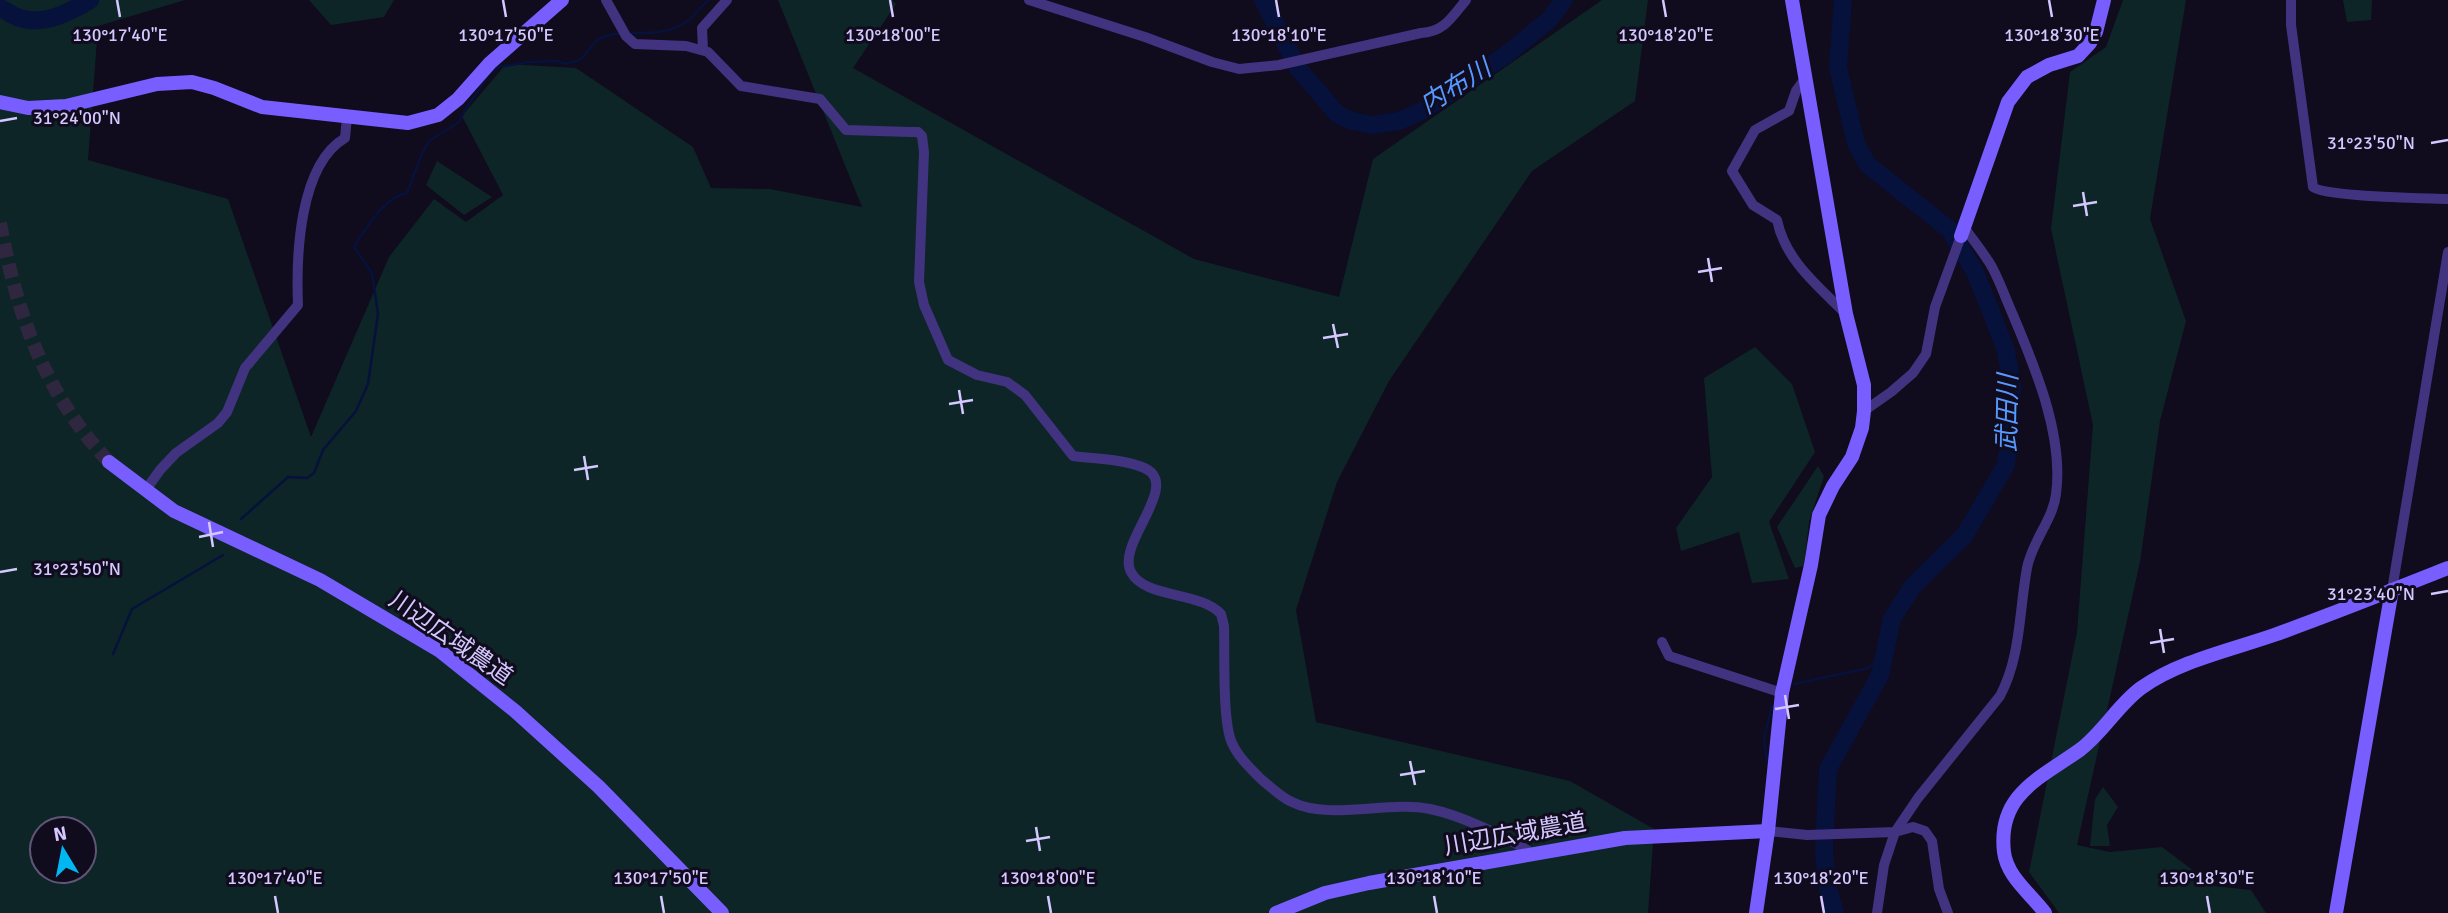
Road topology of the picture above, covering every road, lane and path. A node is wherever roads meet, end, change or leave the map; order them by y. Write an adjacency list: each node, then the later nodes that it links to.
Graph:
1 (562, 0): 12 (street)
2 (606, 0): 9 (street)
3 (727, 0): 9 (street)
4 (1029, 0): 5 (street)
5 (1466, 0)
6 (1792, 0): 10 (street)
7 (2104, 0): 14 (street)
8 (2291, 0): 13 (street)
9 (703, 50): 26 (street)
10 (1804, 79): 16 (street); 16 (street)
11 (0, 102): 12 (street)
12 (347, 117): 19 (street)
13 (2448, 199)
14 (1963, 232): 17 (street); 25 (street)
15 (2448, 252): 21 (street)
16 (1846, 314): 17 (street)
17 (1864, 411): 23 (street)
18 (109, 462): 19 (street, 川辺広域農道)
19 (145, 491): 27 (street, 川辺広域農道)
20 (2448, 568): 21 (street)
21 (2392, 590): 32 (street); 33 (street)
22 (1662, 642): 23 (street)
23 (1782, 693): 24 (street)
24 (1768, 831): 25 (street); 26 (street, 川辺広域農道); 29 (street)
25 (1895, 832): 30 (street); 31 (street)
26 (1533, 854): 28 (street, 川辺広域農道)
27 (722, 913)
28 (1276, 913)
29 (1756, 913)
30 (1877, 913)
31 (1948, 913)
32 (2045, 913)
33 (2336, 913)

